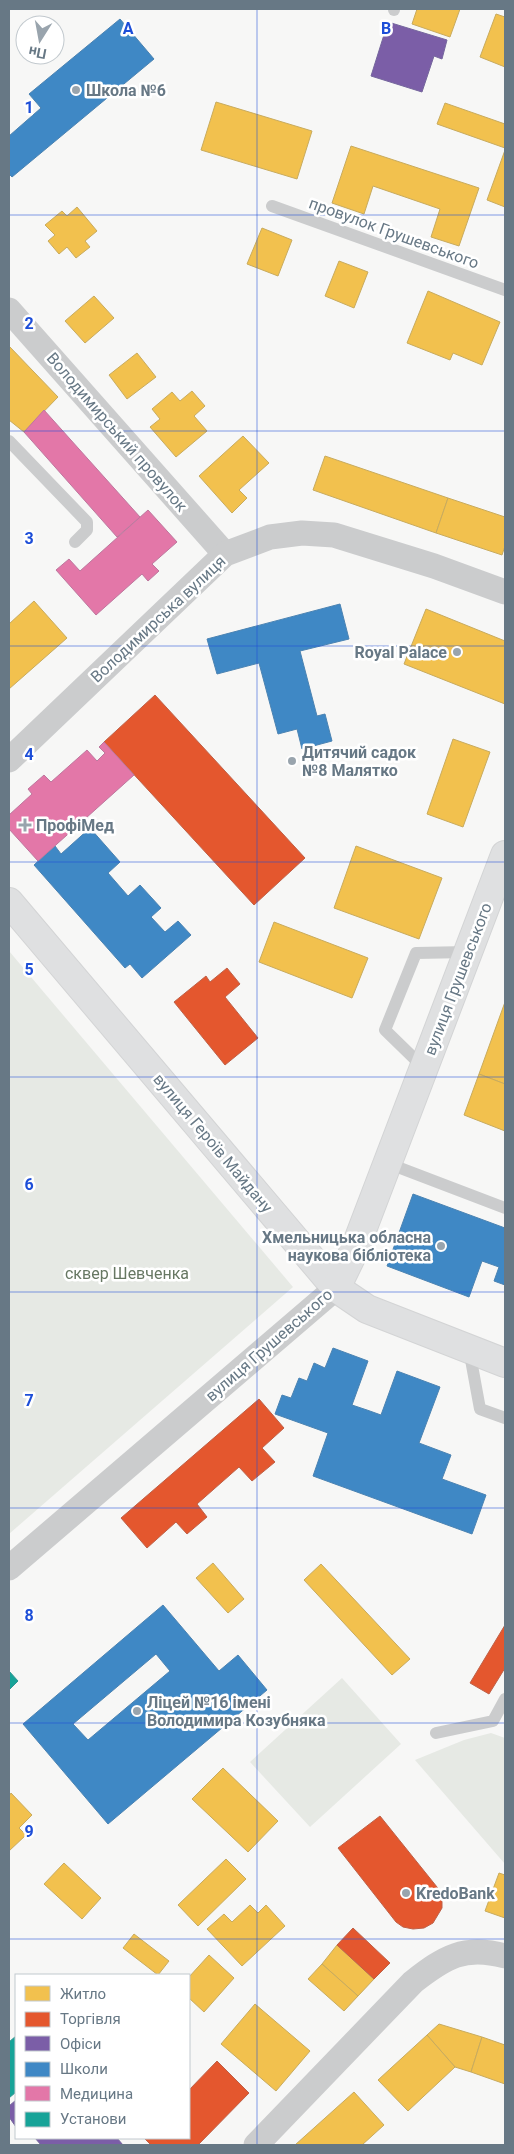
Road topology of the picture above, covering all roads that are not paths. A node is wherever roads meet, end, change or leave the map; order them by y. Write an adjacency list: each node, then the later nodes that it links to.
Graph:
1 (272, 206): 2 (lane, провулок Грушевського)
2 (505, 290)
3 (9, 310): 6 (street, Володимирський провулок)
4 (9, 441): 5 (lane)
5 (75, 542)
6 (225, 554): 7 (street, Володимирська вулиця); 8 (street, Володимирська вулиця)
7 (504, 588)
8 (9, 760)
9 (505, 855): 11 (street, вулиця Грушевського)
10 (9, 902): 15 (street, вулиця Героїв Майдану)
11 (468, 952): 12 (street, вулиця Грушевського); 12 (lane)
12 (424, 1068): 13 (street, вулиця Грушевського)
13 (387, 1163): 14 (lane); 15 (street, вулиця Грушевського)
14 (505, 1208)
15 (336, 1288): 16 (street, вулиця Героїв Майдану); 19 (street, вулиця Грушевського)
16 (469, 1349): 17 (street, вулиця Героїв Майдану); 18 (lane)
17 (505, 1363)
18 (505, 1418)
19 (9, 1568)
20 (505, 1699): 21 (lane)
21 (436, 1733)
22 (505, 1956): 23 (street)
23 (256, 2145)

